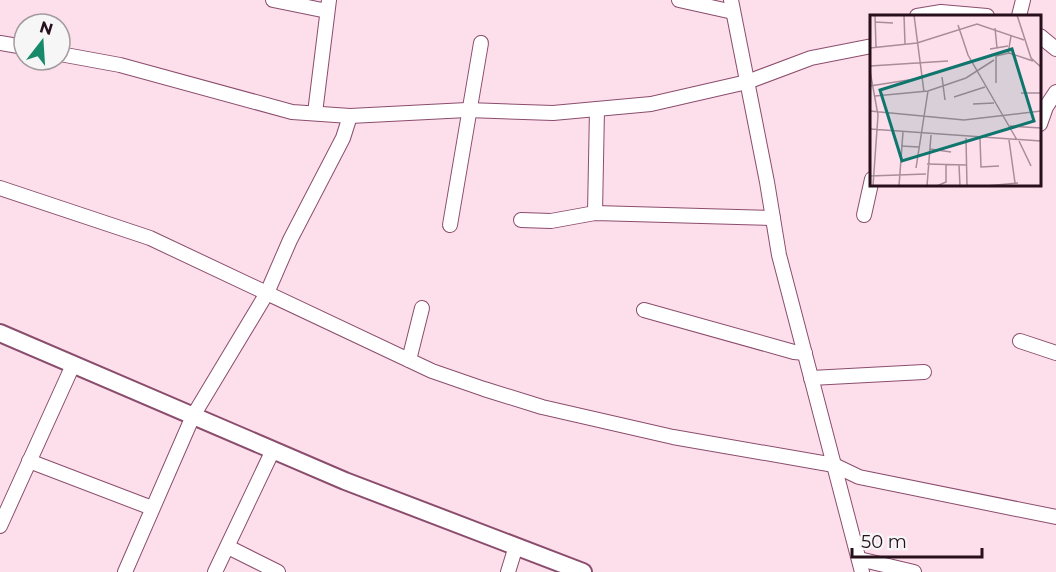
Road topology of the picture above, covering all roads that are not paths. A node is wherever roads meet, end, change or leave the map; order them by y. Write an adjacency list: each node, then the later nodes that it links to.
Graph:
1 (273, 0): 4 (street)
2 (680, 0): 5 (street)
3 (1023, 0): 8 (street)
4 (328, 5): 18 (street)
5 (732, 6): 14 (street)
6 (923, 15): 7 (street)
7 (976, 15)
8 (1019, 15)
9 (1041, 37): 12 (street)
10 (481, 43): 17 (street)
11 (870, 46): 14 (street)
12 (1056, 49)
13 (72, 56): 18 (street)
14 (747, 82): 16 (street); 25 (street)
15 (1056, 92): 20 (street)
16 (597, 109): 17 (street); 23 (street)
17 (471, 110): 19 (street); 27 (street)
18 (315, 113): 19 (street)
19 (350, 116): 28 (street)
20 (1041, 121)
21 (870, 186): 24 (street)
22 (0, 188): 28 (street)
23 (595, 213): 25 (street); 26 (street)
24 (864, 216)
25 (773, 218): 33 (street)
26 (521, 220)
27 (450, 225)
28 (267, 293): 35 (street); 39 (street)
29 (422, 308): 35 (street)
30 (644, 310): 33 (street)
31 (0, 333): 36 (street)
32 (1020, 341): 34 (street)
33 (805, 353): 38 (street)
34 (1056, 353)
35 (409, 360): 42 (street)
36 (73, 365): 39 (street); 41 (street)
37 (924, 372): 38 (street)
38 (812, 378): 42 (street)
39 (193, 417): 40 (street); 43 (street)
40 (273, 450): 46 (street); 47 (street)
41 (29, 461): 43 (street); 45 (street)
42 (834, 465): 44 (street); 48 (street)
43 (152, 508): 49 (street)
44 (1056, 517)
45 (0, 526)
46 (516, 546): 52 (street); 53 (street)
47 (228, 547): 50 (street); 51 (street)
48 (861, 566): 54 (street)
49 (125, 572)
50 (215, 572)
51 (278, 572)
52 (508, 572)
53 (583, 572)
54 (914, 572)

